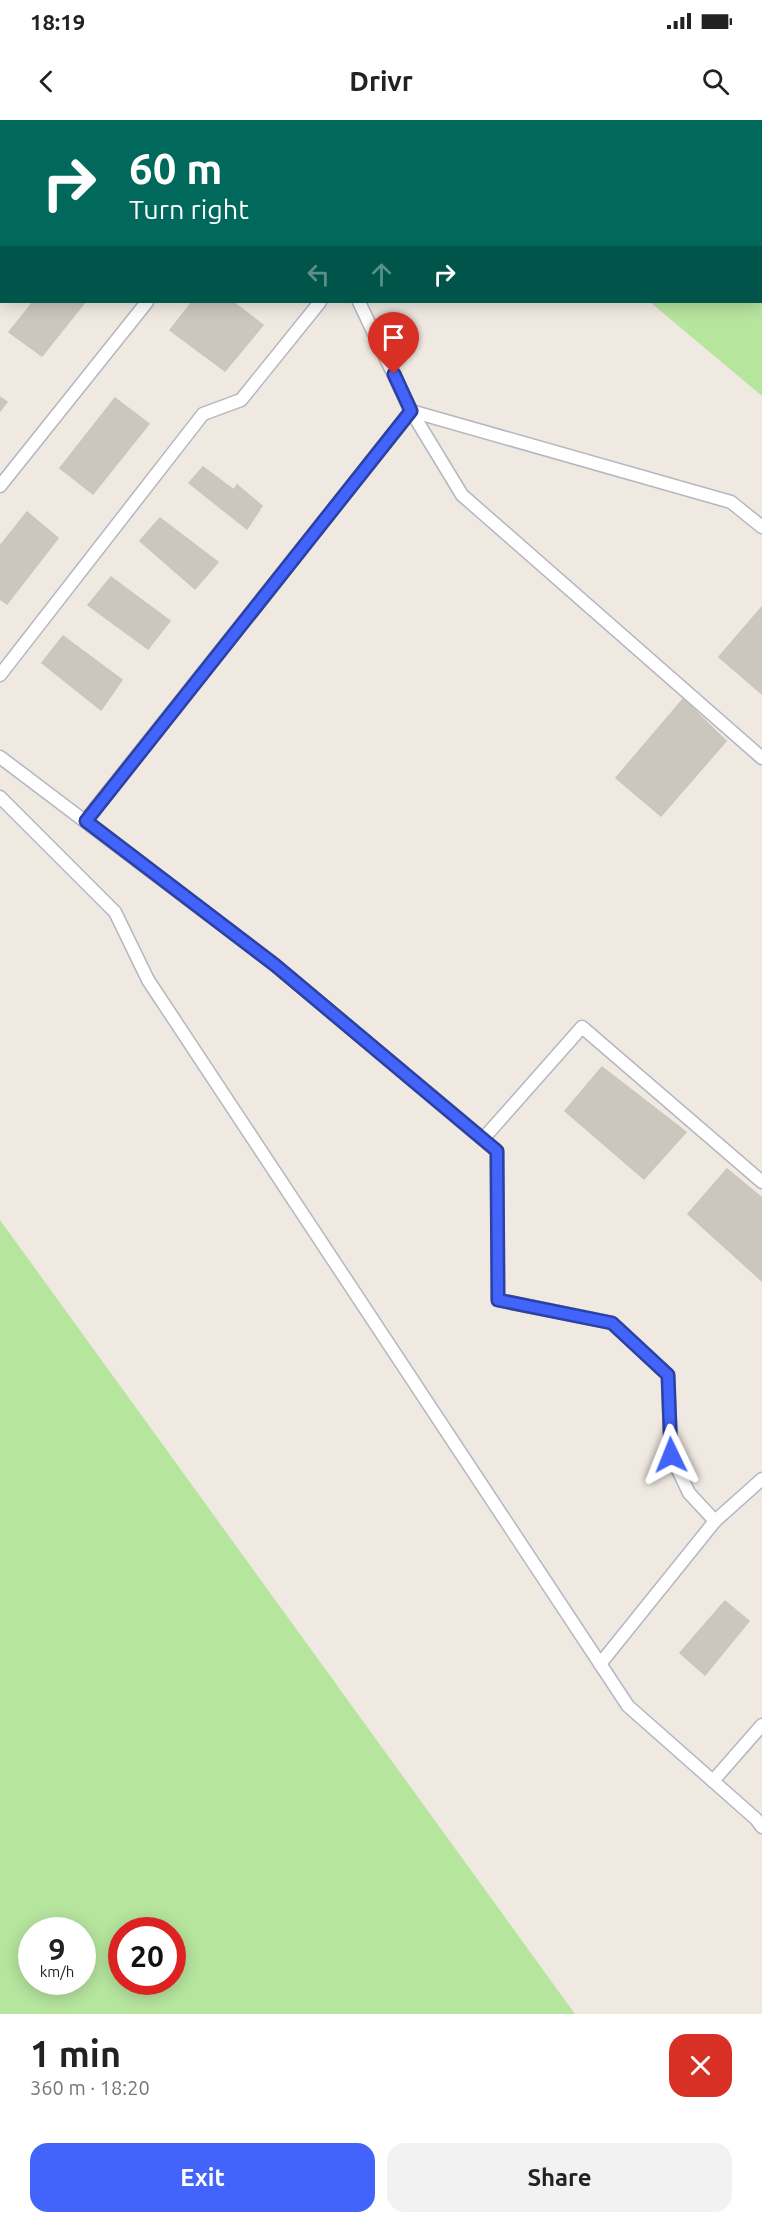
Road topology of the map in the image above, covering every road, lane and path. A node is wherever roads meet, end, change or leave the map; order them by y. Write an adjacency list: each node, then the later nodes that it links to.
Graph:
1 (146, 303): 5 (lane)
2 (319, 303): 7 (lane)
3 (360, 303): 4 (lane)
4 (411, 411): 6 (lane); 9 (lane); 11 (lane)
5 (0, 486)
6 (762, 527)
7 (0, 675)
8 (0, 757): 11 (lane)
9 (762, 758)
10 (0, 797): 16 (lane)
11 (86, 821): 12 (lane)
12 (483, 1139): 13 (lane); 15 (lane)
13 (762, 1182)
14 (762, 1479): 15 (lane)
15 (715, 1521): 16 (lane)
16 (600, 1664): 18 (lane)
17 (762, 1725): 18 (lane)
18 (712, 1780): 19 (lane)
19 (762, 1827)

